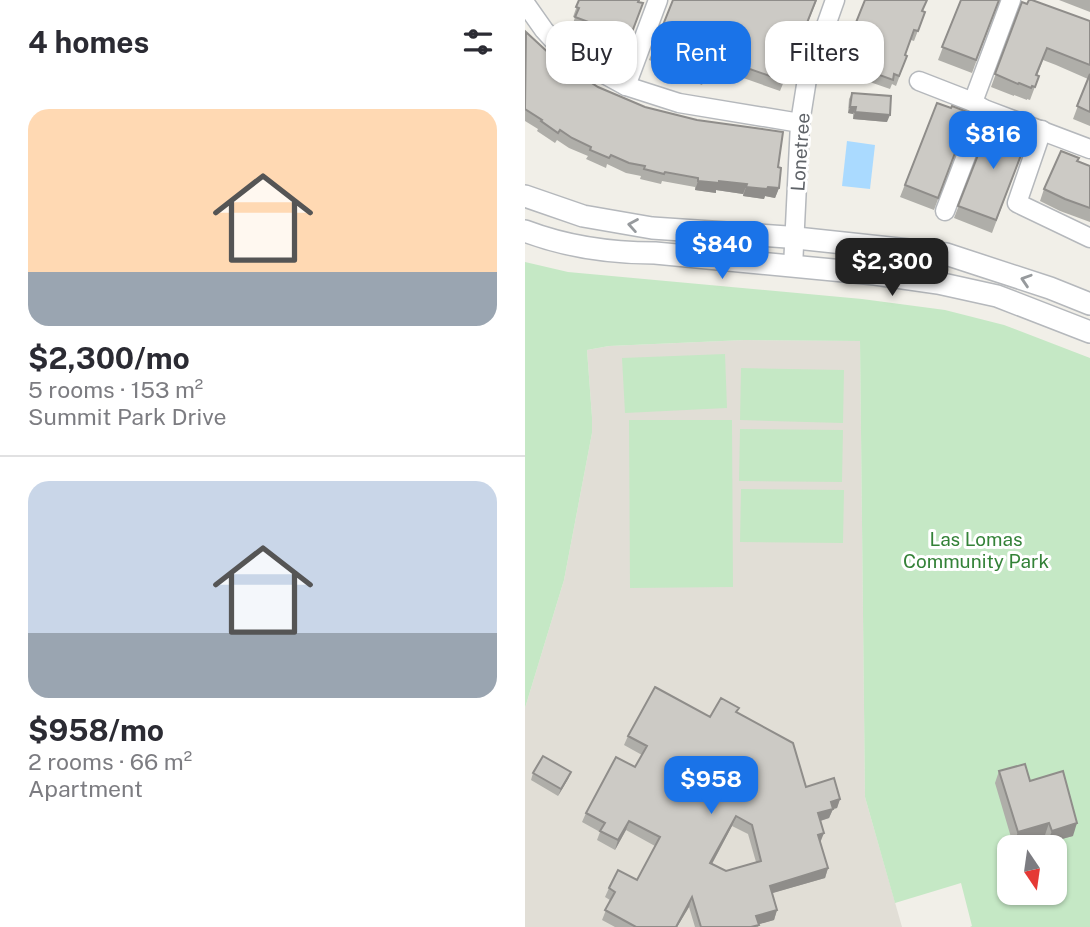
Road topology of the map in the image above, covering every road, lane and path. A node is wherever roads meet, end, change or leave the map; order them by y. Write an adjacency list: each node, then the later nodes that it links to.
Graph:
1 (658, 0): 6 (street)
2 (835, 0): 8 (street, Lonetree)
3 (1011, 0): 7 (street)
4 (525, 3): 6 (street)
5 (919, 80): 7 (street)
6 (626, 86): 8 (street)
7 (979, 105): 9 (street); 12 (street)
8 (800, 123): 14 (street, Lonetree)
9 (1042, 130): 10 (street); 15 (street)
10 (1090, 149)
11 (525, 196): 14 (street, one-way to 11)
12 (945, 211)
13 (525, 231): 16 (street)
14 (795, 237): 16 (street, Lonetree); 17 (street, one-way to 14)
15 (1090, 237)
16 (793, 267): 18 (street)
17 (1090, 304)
18 (1090, 332)

